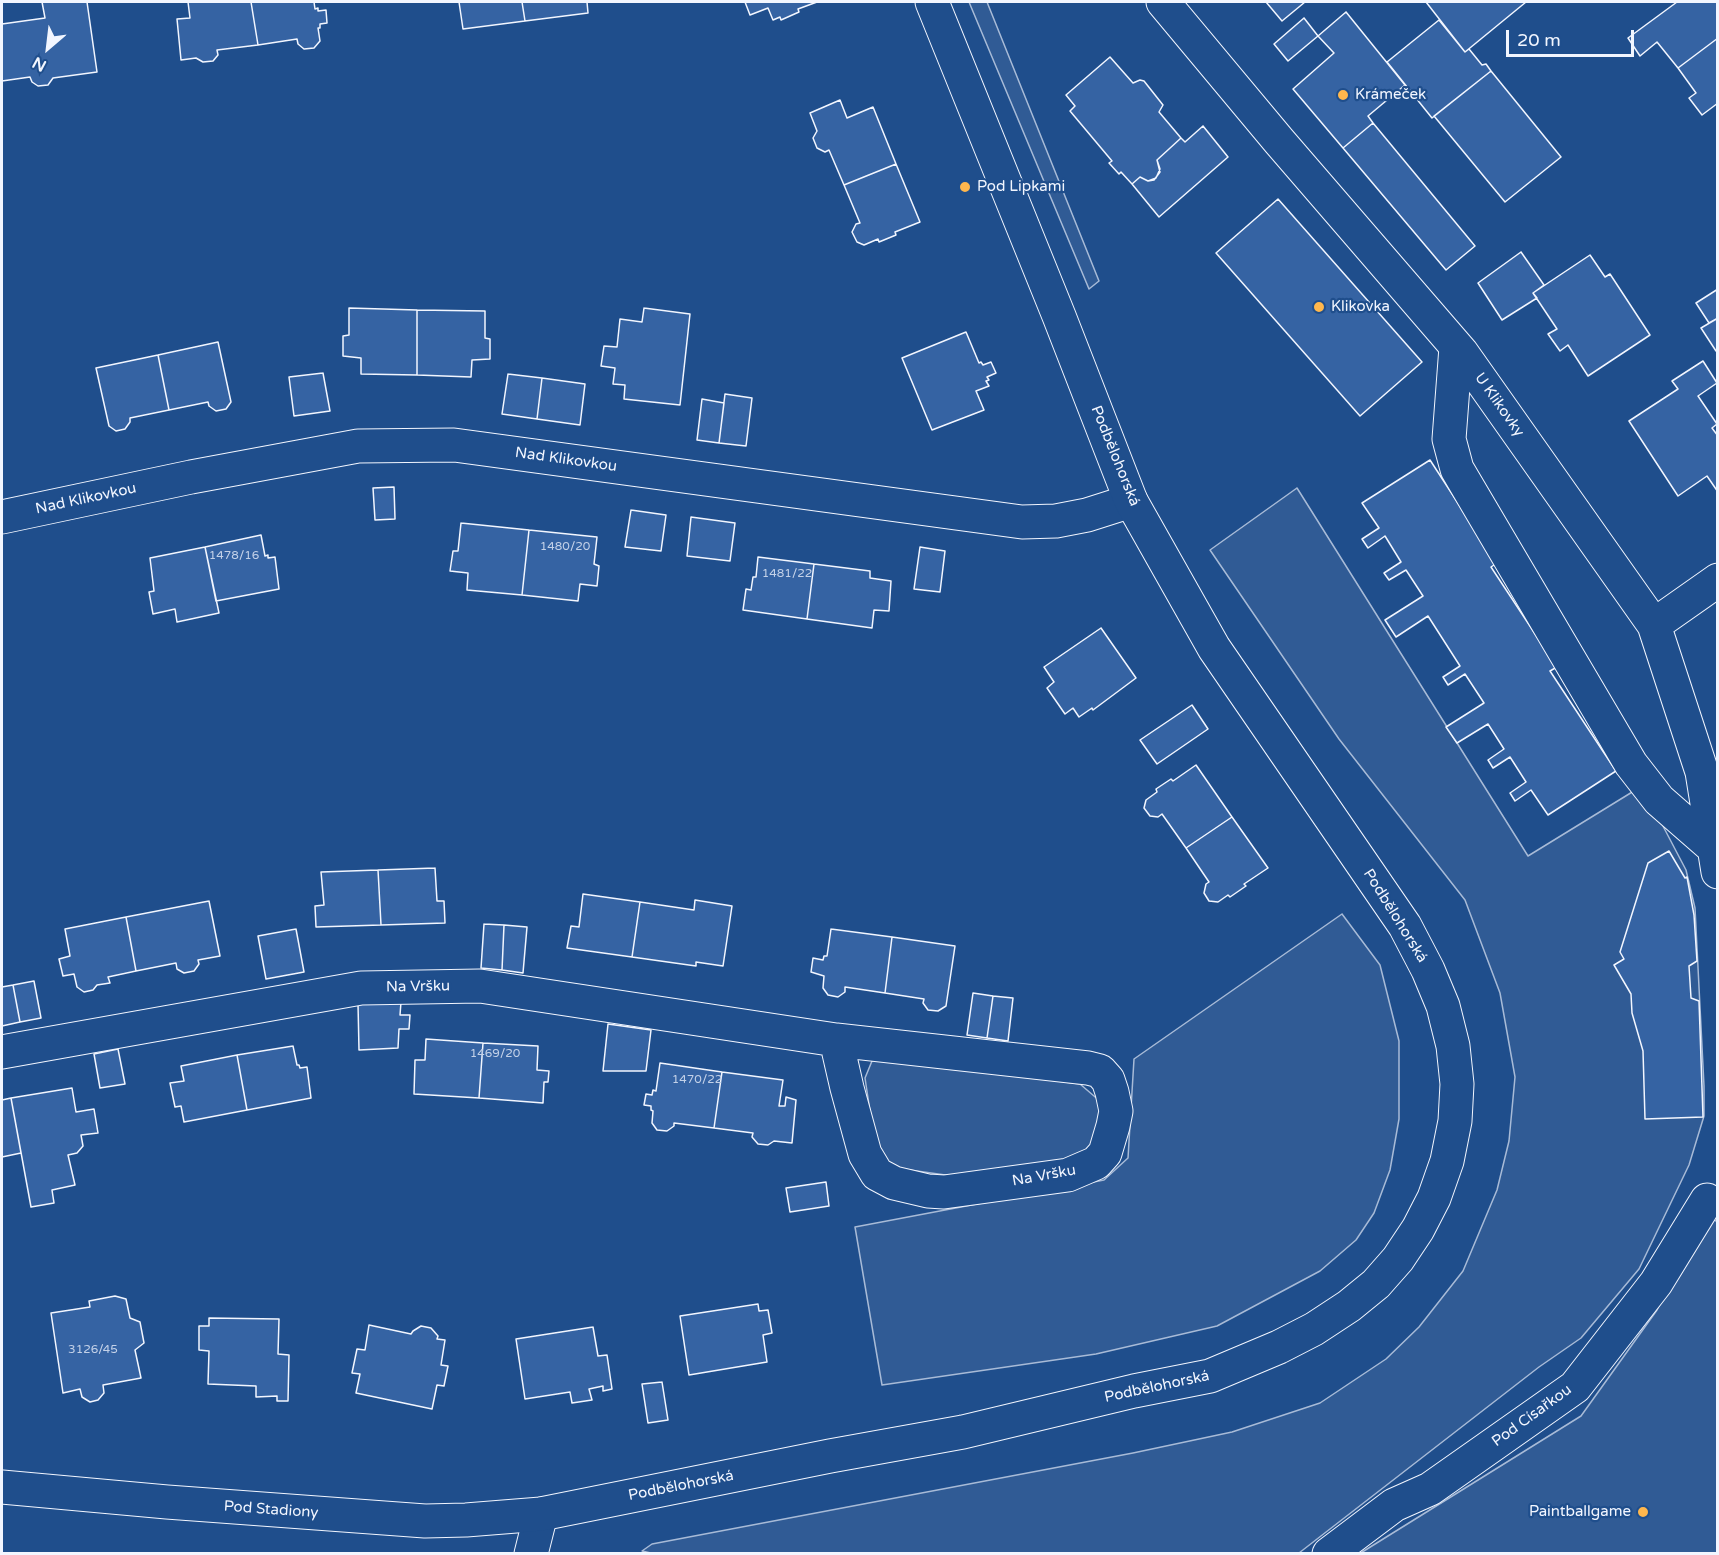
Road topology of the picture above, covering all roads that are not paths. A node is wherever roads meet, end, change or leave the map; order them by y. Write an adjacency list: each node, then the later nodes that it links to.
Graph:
1 (932, 2): 4 (street, Podbělohorská)
2 (1163, 2): 3 (street, U Klikovky)
3 (1456, 347): 7 (street, U Klikovky); 8 (street)
4 (1131, 501): 5 (street, Nad Klikovkou); 13 (street, Podbělohorská)
5 (2, 517)
6 (1718, 580): 7 (street)
7 (1654, 625): 8 (street, U Klikovky)
8 (1716, 860)
9 (836, 1040): 9 (street, Na Vršku); 10 (street, Na Vršku)
10 (2, 1052)
11 (1714, 1195): 15 (street, Pod Císařkou)
12 (2, 1487): 13 (street, Pod Stadiony)
13 (541, 1514): 14 (street)
14 (531, 1554)
15 (1329, 1554)

